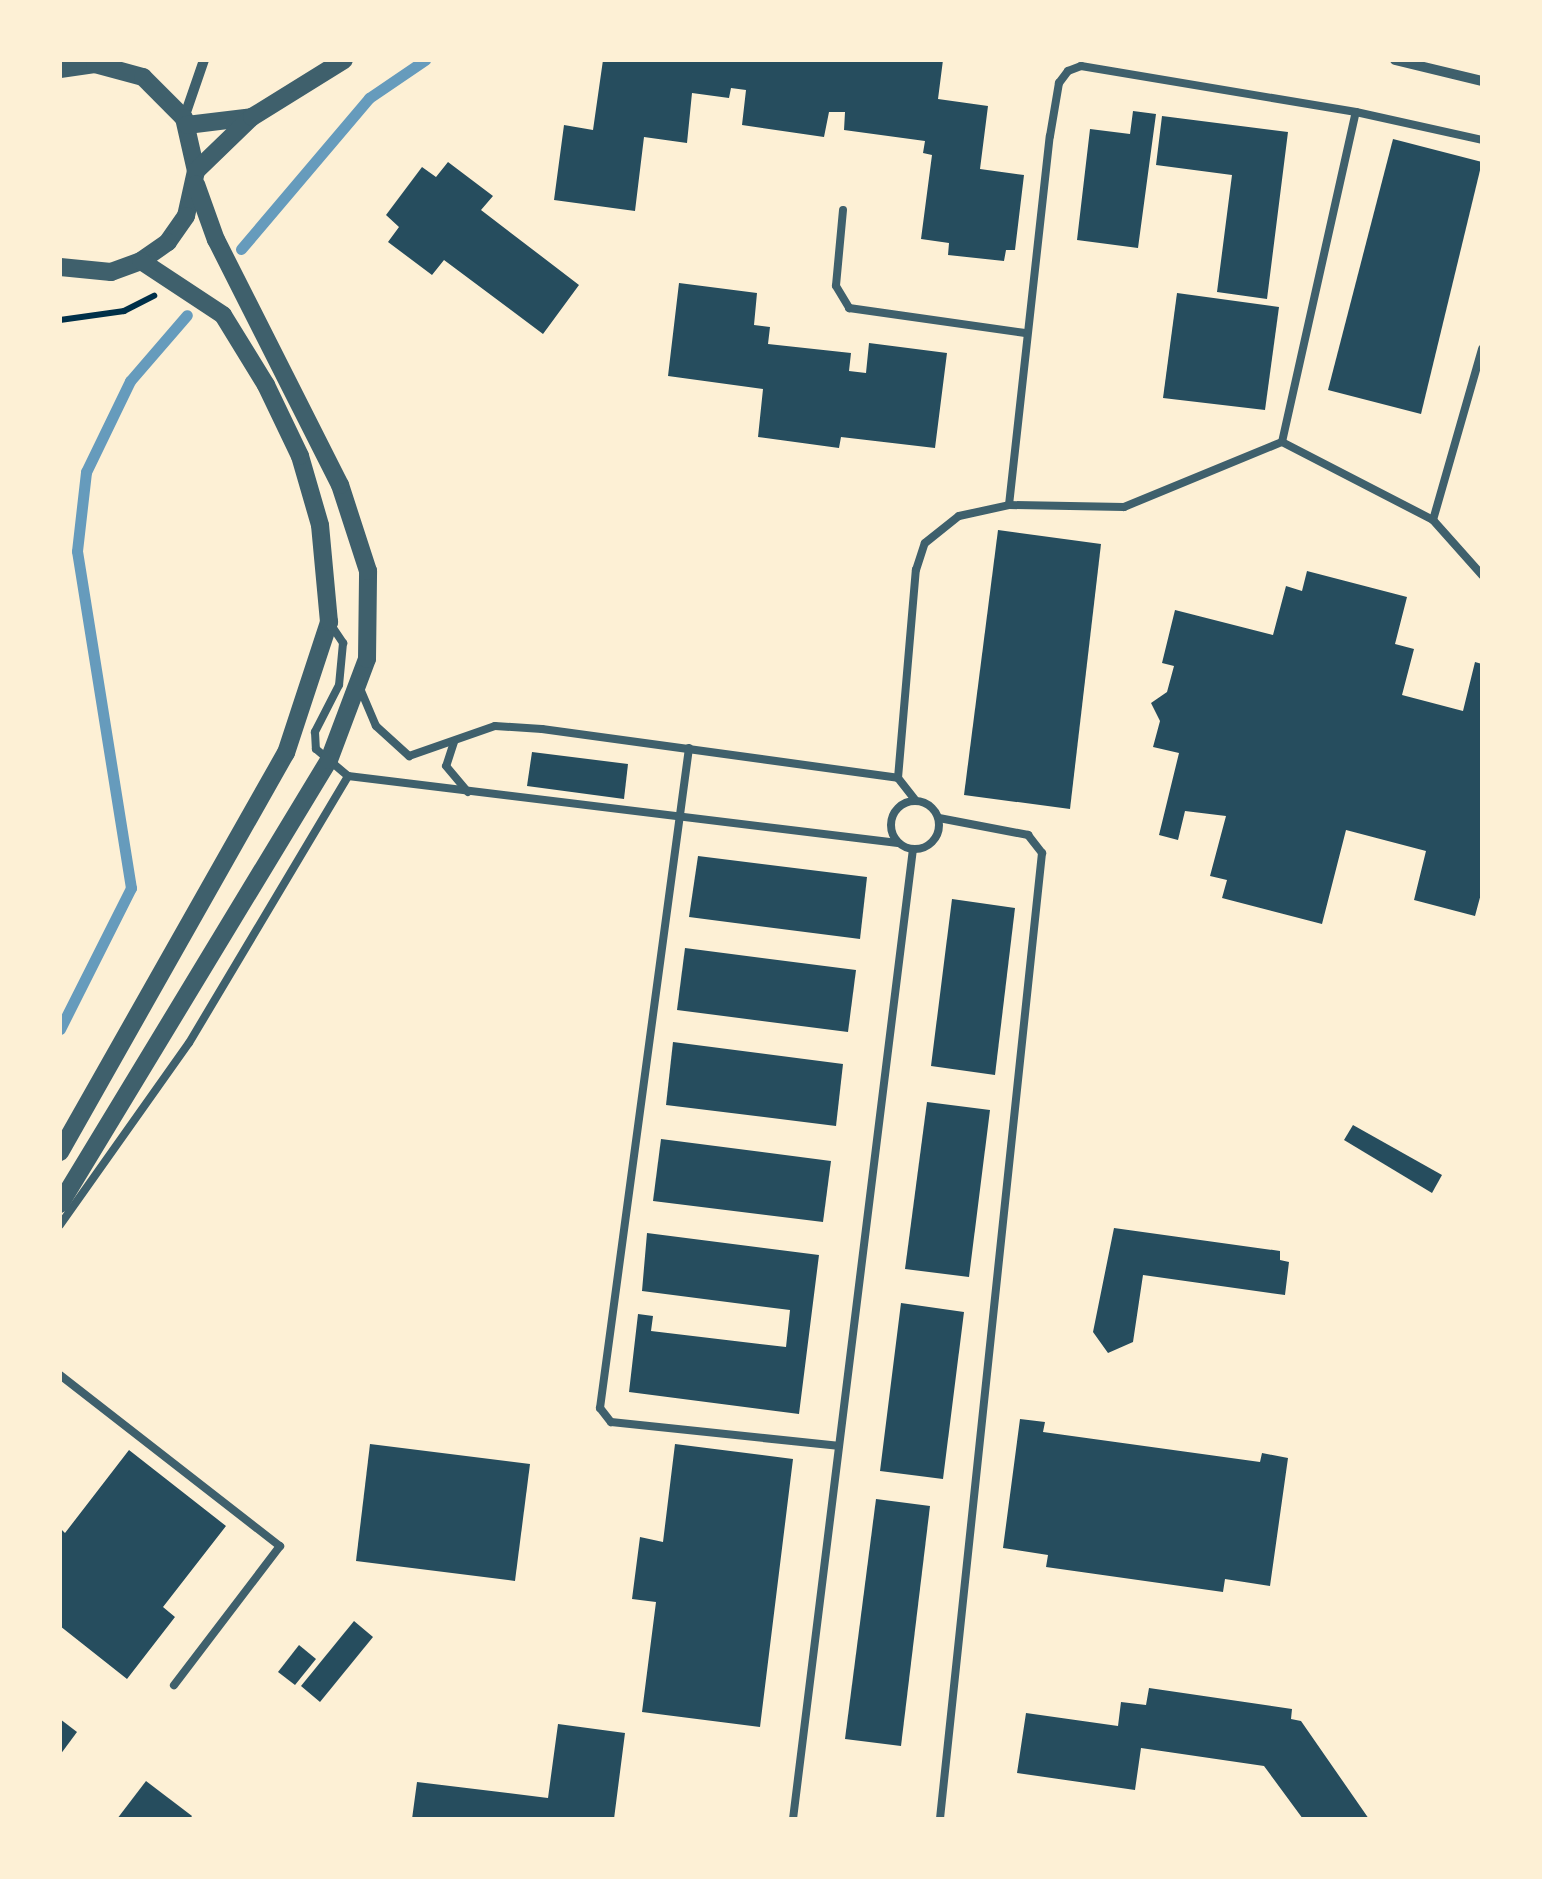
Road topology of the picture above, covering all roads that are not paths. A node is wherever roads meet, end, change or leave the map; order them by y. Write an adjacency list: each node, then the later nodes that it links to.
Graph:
1 (204, 60): 10 (street)
2 (344, 60): 9 (street)
3 (1395, 60): 7 (street)
4 (93, 62): 5 (street); 6 (street)
5 (124, 64): 10 (street)
6 (60, 69)
7 (1482, 81)
8 (1356, 112): 11 (lane); 16 (lane); 18 (lane)
9 (252, 117): 10 (street); 12 (street)
10 (185, 122): 12 (street)
11 (1482, 140)
12 (196, 178): 14 (street); 23 (street)
13 (844, 210): 16 (lane)
14 (142, 262): 15 (street); 22 (street)
15 (60, 267)
16 (1025, 333): 19 (lane)
17 (1482, 349): 20 (lane)
18 (1282, 442): 19 (lane); 20 (lane)
19 (1010, 505): 28 (lane)
20 (1433, 520): 21 (lane)
21 (1482, 574)
22 (329, 622): 26 (lane); 35 (street)
23 (358, 684): 24 (lane); 26 (street)
24 (454, 742): 25 (lane); 29 (lane)
25 (688, 748): 28 (lane); 32 (lane)
26 (329, 760): 27 (lane); 36 (street)
27 (348, 776): 29 (lane); 37 (lane)
28 (898, 778): 30 (lane)
29 (469, 792): 32 (lane)
30 (915, 800): 31 (lane); 33 (lane)
31 (940, 818): 34 (lane); 43 (lane)
32 (681, 820): 33 (lane); 40 (lane)
33 (898, 843): 34 (lane)
34 (913, 850): 40 (lane)
35 (60, 1152)
36 (60, 1204)
37 (60, 1225)
38 (64, 1378): 39 (lane); 41 (lane)
39 (60, 1391)
40 (838, 1446): 42 (lane)
41 (174, 1686)
42 (793, 1819)
43 (940, 1819)

